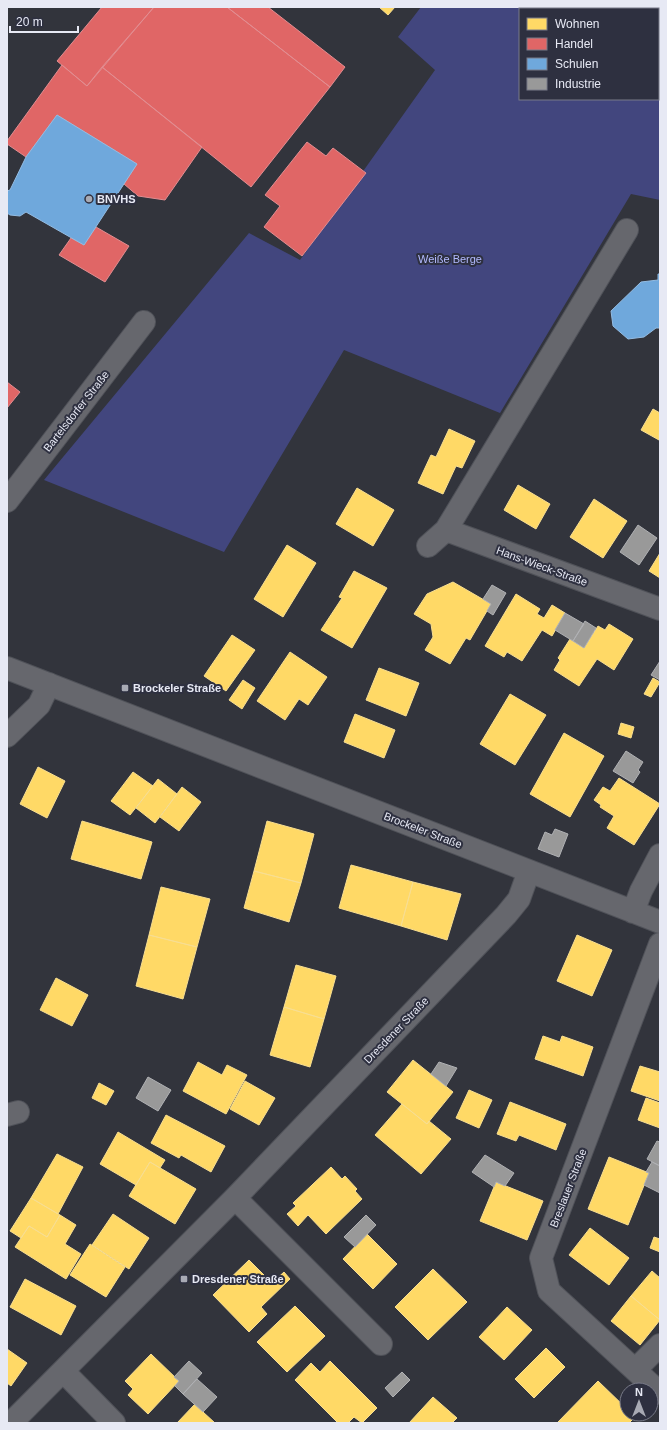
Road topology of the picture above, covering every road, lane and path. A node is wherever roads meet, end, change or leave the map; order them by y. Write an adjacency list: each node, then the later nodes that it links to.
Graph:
1 (627, 230): 4 (street)
2 (144, 322): 3 (street, Bartelsdorfer Straße)
3 (7, 501)
4 (446, 530): 5 (street); 6 (street, Hans-Wieck-Straße)
5 (428, 546)
6 (660, 609)
7 (7, 668): 8 (street, Brockeler Straße)
8 (49, 684): 9 (street); 11 (street, Brockeler Straße)
9 (7, 736)
10 (660, 856): 12 (street)
11 (529, 871): 12 (street, Brockeler Straße); 15 (street, Dresdener Straße)
12 (633, 912): 13 (street, Brockeler Straße)
13 (660, 922)
14 (660, 944): 18 (street, Breslauer Straße)
15 (235, 1198): 16 (street); 19 (street, Dresdener Straße)
16 (381, 1344)
17 (660, 1345): 18 (street)
18 (635, 1370): 20 (street, Breslauer Straße)
19 (63, 1371): 21 (street, Dresdener Straße); 22 (street)
20 (660, 1393)
21 (10, 1423)
22 (114, 1423)

